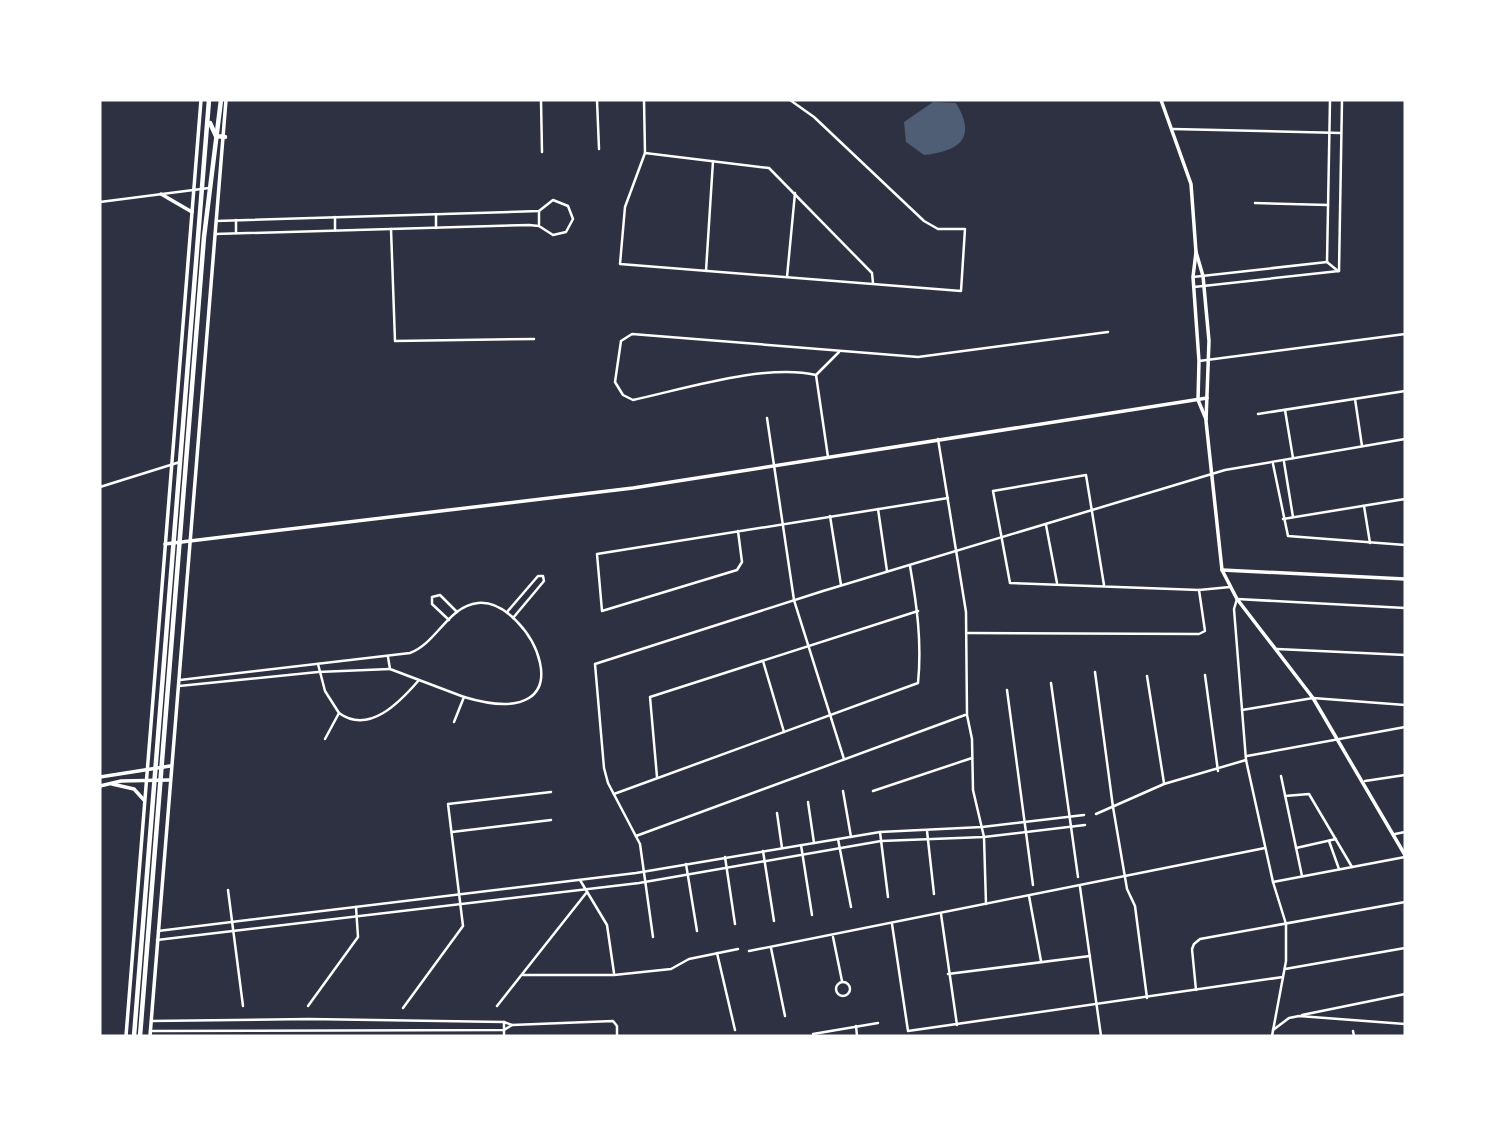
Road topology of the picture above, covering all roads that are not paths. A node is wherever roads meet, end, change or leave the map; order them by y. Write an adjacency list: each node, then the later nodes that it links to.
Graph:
1 (201, 100): 23 (street)
2 (209, 100): 12 (main road)
3 (221, 100): 16 (main road)
4 (226, 100): 17 (street)
5 (541, 100): 19 (street)
6 (597, 100): 18 (street)
7 (644, 100): 20 (street)
8 (790, 100): 50 (street)
9 (1161, 100): 13 (street)
10 (1330, 100): 14 (street)
11 (1342, 100): 15 (street)
12 (208, 108): 16 (main road); 22 (main road)
13 (1173, 129): 14 (street); 43 (street)
14 (1329, 133): 15 (street); 28 (street)
15 (1341, 133): 46 (street)
16 (216, 136): 17 (main road); 22 (main road)
17 (225, 136): 33 (street)
18 (599, 149)
19 (541, 152)
20 (645, 153): 21 (street); 45 (street)
21 (713, 161): 24 (street); 45 (street)
22 (206, 189): 23 (street); 42 (main road); 75 (main road)
23 (195, 190): 25 (street); 30 (street)
24 (795, 193): 48 (street); 50 (street)
25 (161, 194): 26 (street); 30 (street)
26 (100, 201)
27 (1255, 203): 28 (street)
28 (1328, 205): 44 (street)
29 (539, 211): 31 (street); 35 (street); 35 (street)
30 (193, 213): 41 (street)
31 (436, 214): 32 (street); 36 (street)
32 (335, 217): 34 (street); 38 (street)
33 (216, 220): 34 (street); 40 (street)
34 (236, 220): 39 (street)
35 (539, 226): 36 (street)
36 (436, 228): 37 (street)
37 (391, 229): 38 (street); 55 (street)
38 (335, 230): 39 (street)
39 (236, 233): 40 (street)
40 (215, 234): 76 (street)
41 (190, 244): 42 (street); 74 (street)
42 (197, 246): 75 (main road)
43 (1196, 252): 47 (street); 49 (street)
44 (1327, 262): 46 (street); 47 (street)
45 (706, 271): 48 (street)
46 (1339, 271): 52 (street)
47 (1203, 276): 49 (street); 52 (street)
48 (787, 277): 50 (street)
49 (1194, 278): 51 (street)
50 (873, 284)
51 (1194, 287): 52 (street); 58 (street)
52 (1204, 287): 57 (street)
53 (1108, 332): 56 (street)
54 (1405, 334): 57 (street)
55 (534, 339)
56 (839, 352): 59 (street); 59 (street)
57 (1209, 359): 58 (street); 61 (street)
58 (1199, 360): 63 (street)
59 (816, 375): 71 (street)
60 (1405, 391): 62 (street)
61 (1207, 398): 63 (street); 67 (street)
62 (1355, 399): 64 (street); 70 (street)
63 (1198, 400): 67 (street); 68 (street)
64 (1284, 410): 65 (street); 72 (street)
65 (1258, 414)
66 (767, 418): 78 (street)
67 (1206, 421): 79 (street)
68 (938, 439): 71 (street); 81 (street)
69 (1405, 439): 70 (street)
70 (1362, 446): 72 (street)
71 (828, 457): 78 (street)
72 (1293, 459): 73 (street)
73 (1283, 461): 77 (street); 87 (street)
74 (172, 462): 75 (street); 80 (street); 97 (street)
75 (184, 462): 76 (street); 94 (main road); 95 (main road)
76 (197, 462): 93 (street)
77 (1273, 463): 79 (street); 88 (street)
78 (774, 466): 89 (street); 93 (street)
79 (1211, 474): 85 (street); 101 (street)
80 (100, 488)
81 (948, 498): 84 (street); 99 (street)
82 (1405, 499): 83 (street)
83 (1364, 506): 87 (street); 96 (street)
84 (878, 509): 86 (street); 102 (street)
85 (1092, 511): 90 (street); 92 (street); 105 (street)
86 (830, 516): 89 (street); 106 (street)
87 (1293, 517): 88 (street)
88 (1283, 519): 96 (street)
89 (783, 524): 91 (street); 112 (street)
90 (1046, 525): 92 (street); 104 (street)
91 (738, 531): 91 (street)
92 (1000, 538): 99 (street); 104 (street)
93 (190, 540): 94 (street); 131 (street)
94 (181, 542): 95 (street); 144 (main road)
95 (174, 543): 97 (street); 154 (main road)
96 (1370, 543): 98 (street)
97 (165, 544): 155 (street)
98 (1405, 545)
99 (957, 552): 100 (street); 119 (street)
100 (910, 565): 102 (street); 114 (street)
101 (1222, 570): 103 (street); 107 (street)
102 (887, 572): 106 (street)
103 (1405, 579)
104 (1057, 584): 105 (street)
105 (1104, 585): 108 (street)
106 (841, 586): 112 (street)
107 (1230, 587): 108 (street); 110 (street)
108 (1199, 590): 119 (street)
109 (522, 595): 111 (street); 111 (street); 116 (street)
110 (1237, 599): 113 (street); 121 (street); 139 (street)
111 (528, 600): 117 (street)
112 (794, 600): 120 (street); 171 (street)
113 (1405, 608)
114 (918, 611): 120 (street); 141 (street)
115 (457, 612): 116 (street); 118 (street); 118 (street)
116 (507, 613): 117 (street)
117 (513, 618): 136 (street)
118 (449, 620): 123 (street)
119 (968, 633): 142 (street)
120 (809, 646): 124 (street); 141 (street)
121 (1277, 649): 122 (street); 137 (street)
122 (1405, 655)
123 (388, 657): 125 (street); 126 (street)
124 (763, 661): 147 (street); 160 (street)
125 (318, 664): 127 (street); 131 (street)
126 (390, 669): 127 (street); 132 (street)
127 (318, 672): 134 (street); 140 (street)
128 (1095, 672): 175 (street)
129 (1205, 675): 156 (street)
130 (1147, 676): 166 (street)
131 (180, 680): 134 (street)
132 (419, 680): 136 (street); 140 (street)
133 (1051, 683): 179 (street)
134 (179, 686): 145 (street)
135 (1007, 690): 181 (street)
136 (464, 697): 143 (street)
137 (1314, 698): 138 (street); 139 (street); 148 (street)
138 (1405, 705)
139 (1242, 710): 151 (street)
140 (339, 713): 149 (street)
141 (831, 715): 147 (street); 152 (street)
142 (967, 715): 150 (street); 152 (street)
143 (454, 722)
144 (166, 724): 145 (street); 154 (main road)
145 (175, 726): 153 (street)
146 (1405, 727): 148 (street)
147 (784, 732): 160 (street)
148 (1338, 738): 151 (street); 164 (street)
149 (325, 739)
150 (972, 758): 169 (street); 183 (street)
151 (1246, 758): 156 (street); 203 (street)
152 (844, 760): 191 (street)
153 (170, 766): 154 (street); 163 (street)
154 (159, 768): 155 (street); 162 (main road)
155 (147, 769): 159 (street); 161 (street)
156 (1218, 771): 166 (street)
157 (1405, 775): 164 (street)
158 (1280, 776): 172 (street)
159 (100, 777)
160 (657, 778): 171 (street)
161 (146, 779): 162 (street); 165 (street); 173 (street)
162 (158, 779): 163 (street); 219 (main road); 265 (main road)
163 (169, 780): 221 (street)
164 (1365, 781): 190 (street)
165 (107, 783): 167 (street); 173 (street)
166 (1164, 784): 175 (street)
167 (100, 786)
168 (843, 791): 192 (street)
169 (873, 791)
170 (551, 792): 186 (street)
171 (614, 793): 191 (street)
172 (1285, 796): 196 (street); 204 (street)
173 (144, 800): 264 (street)
174 (808, 802): 199 (street)
175 (1113, 807): 177 (street); 218 (street)
176 (777, 813): 202 (street)
177 (1096, 814)
178 (1084, 815): 179 (street)
179 (1070, 816): 181 (street); 184 (street)
180 (551, 820): 186 (street)
181 (1025, 821): 183 (street); 188 (street)
182 (1085, 825): 184 (street)
183 (982, 827): 185 (street); 193 (street)
184 (1072, 827): 188 (street); 217 (street)
185 (926, 830): 187 (street); 195 (street)
186 (452, 832): 228 (street)
187 (880, 832): 192 (street); 197 (street)
188 (1026, 832): 193 (street); 224 (street)
189 (1405, 832): 190 (street)
190 (1395, 834): 207 (street)
191 (636, 836): 214 (street)
192 (851, 837): 194 (street)
193 (984, 837): 195 (street); 234 (street)
194 (838, 839): 199 (street); 201 (street)
195 (928, 839): 197 (street); 229 (street)
196 (1336, 839): 198 (street); 212 (street)
197 (881, 841): 201 (street); 231 (street)
198 (1329, 841): 204 (street); 213 (street)
199 (814, 843): 200 (street)
200 (801, 845): 202 (street); 206 (street)
201 (840, 847): 206 (street); 236 (street)
202 (782, 848): 205 (street)
203 (1265, 848): 218 (street); 223 (street)
204 (1296, 848): 216 (street)
205 (763, 851): 208 (street); 209 (street)
206 (802, 854): 209 (street); 238 (street)
207 (1405, 856): 212 (street)
208 (725, 857): 210 (street); 211 (street)
209 (765, 860): 211 (street); 240 (street)
210 (686, 863): 214 (street); 215 (street)
211 (726, 867): 215 (street); 242 (street)
212 (1352, 867): 213 (street)
213 (1339, 870): 216 (street)
214 (645, 871): 220 (street); 222 (street)
215 (687, 873): 222 (street); 247 (street)
216 (1302, 876): 223 (street)
217 (1078, 877)
218 (1126, 878): 225 (street); 268 (street)
219 (153, 880): 221 (street); 296 (main road)
220 (580, 880): 227 (street); 228 (street)
221 (162, 881): 245 (street)
222 (646, 881): 227 (street); 249 (street)
223 (1273, 882): 244 (street)
224 (1033, 886)
225 (1080, 887): 230 (street); 256 (street)
226 (228, 890): 241 (street)
227 (587, 891): 233 (street); 260 (street); 261 (street)
228 (459, 894): 233 (street); 235 (street)
229 (934, 894)
230 (1029, 896): 234 (street); 257 (street)
231 (888, 897)
232 (1405, 902): 244 (street)
233 (460, 903): 237 (street); 273 (street)
234 (986, 904): 239 (street)
235 (356, 907): 237 (street); 241 (street)
236 (850, 907)
237 (356, 915): 246 (street); 271 (street)
238 (812, 915)
239 (941, 915): 243 (street); 259 (street)
240 (774, 921)
241 (232, 922): 245 (street); 246 (street)
242 (735, 924)
243 (892, 924): 248 (street); 284 (street)
244 (1286, 924): 258 (street); 266 (street)
245 (158, 931): 250 (street)
246 (233, 931): 250 (street); 270 (street)
247 (697, 931)
248 (833, 935): 251 (street); 263 (street)
249 (653, 937)
250 (157, 940): 279 (street)
251 (771, 947): 254 (street); 274 (street)
252 (1405, 948): 258 (street)
253 (738, 949): 255 (street)
254 (749, 951)
255 (717, 953): 261 (street); 289 (street)
256 (1090, 956): 257 (street); 269 (street)
257 (1041, 961): 259 (street)
258 (1285, 969): 262 (street)
259 (948, 974): 284 (street)
260 (523, 975): 261 (street); 272 (street)
261 (614, 975)
262 (1283, 977): 266 (street); 290 (street)
263 (842, 981): 263 (street)
264 (130, 983): 265 (street); 294 (street)
265 (139, 983): 295 (main road)
266 (1196, 990): 268 (street)
267 (1405, 994): 275 (street)
268 (1147, 998): 269 (street)
269 (1097, 1005): 284 (street); 300 (street)
270 (243, 1006)
271 (308, 1006)
272 (497, 1006)
273 (403, 1008)
274 (785, 1016)
275 (1299, 1016): 283 (street); 290 (street)
276 (222, 1019): 277 (street); 279 (street); 286 (street)
277 (309, 1019): 278 (street); 287 (street)
278 (396, 1020): 280 (street); 291 (street)
279 (151, 1021): 292 (street)
280 (504, 1022): 282 (street); 288 (street)
281 (877, 1023): 285 (street)
282 (512, 1024): 288 (street); 298 (street)
283 (1405, 1024)
284 (957, 1025)
285 (856, 1026): 293 (street); 299 (street)
286 (223, 1030): 287 (street); 292 (street)
287 (308, 1030): 291 (street)
288 (504, 1030): 291 (street); 297 (street)
289 (735, 1030)
290 (1273, 1030): 301 (street)
291 (394, 1031)
292 (150, 1034)
293 (813, 1034)
294 (126, 1036)
295 (134, 1036)
296 (140, 1036)
297 (504, 1036)
298 (617, 1036)
299 (857, 1036)
300 (1101, 1036)
301 (1272, 1036)

